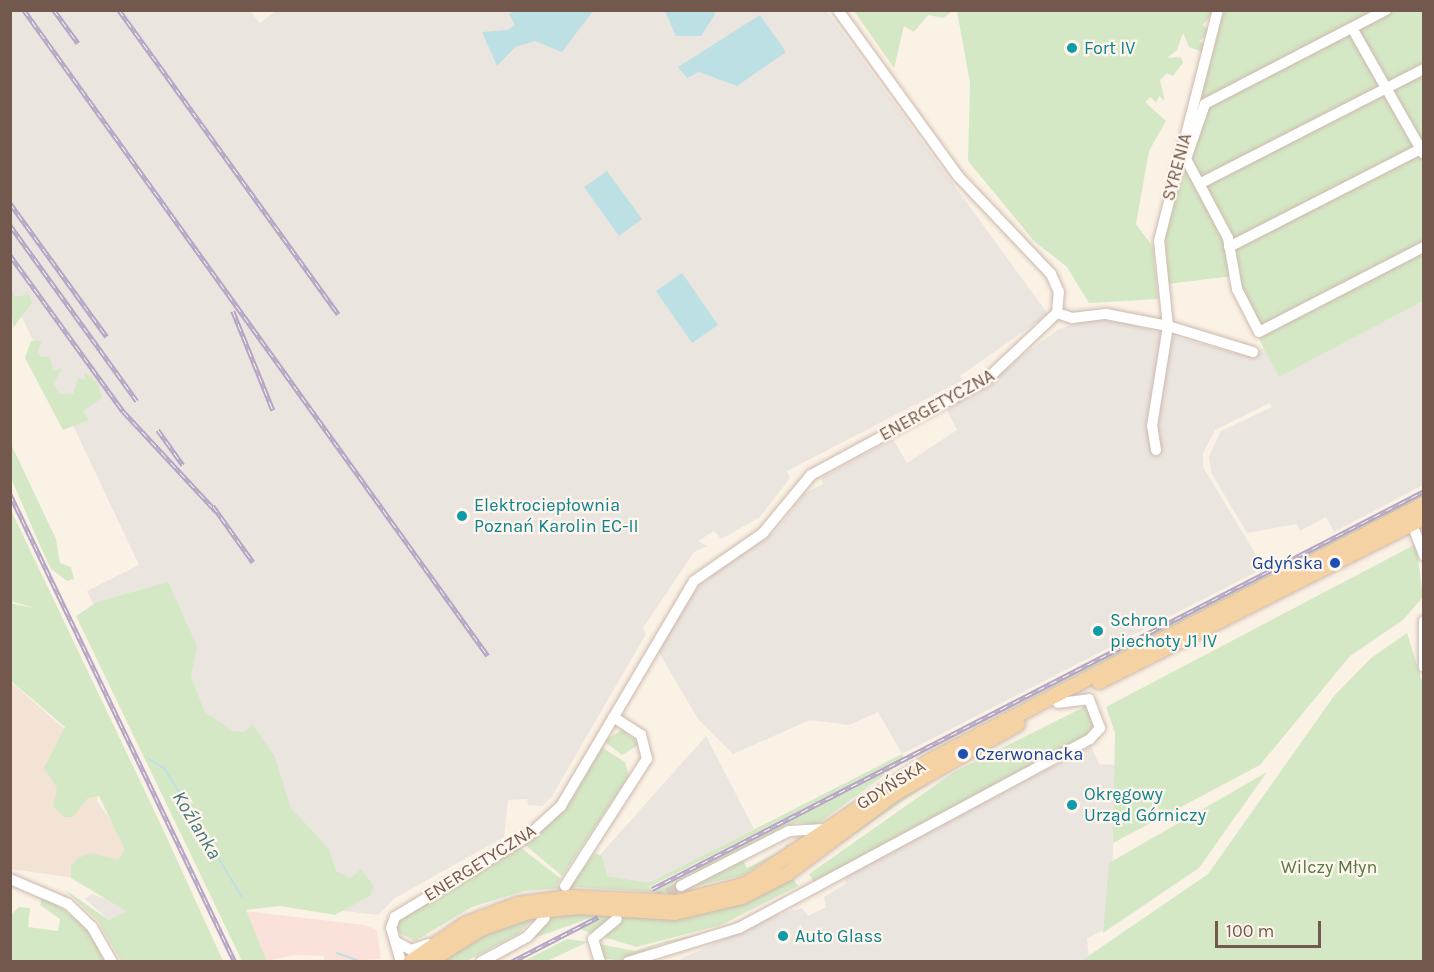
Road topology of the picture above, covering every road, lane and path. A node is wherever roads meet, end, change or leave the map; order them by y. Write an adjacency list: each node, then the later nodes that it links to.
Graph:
1 (838, 10): 12 (street)
2 (1218, 10): 8 (street, SYRENIA)
3 (1386, 10): 4 (street)
4 (1352, 28): 6 (street); 8 (street)
5 (1424, 69): 6 (street)
6 (1386, 88): 7 (street); 9 (street)
7 (1423, 149): 11 (street)
8 (1182, 159): 9 (street); 13 (street, SYRENIA)
9 (1201, 183): 11 (street)
10 (1424, 247): 11 (street)
11 (1230, 248)
12 (1057, 313): 13 (street); 25 (street, ENERGETYCZNA)
13 (1168, 326): 14 (street); 15 (street, SYRENIA)
14 (1253, 352)
15 (1156, 450)
16 (1424, 504): 17 (main road, GDYŃSKA); 18 (street)
17 (1396, 519): 18 (street); 26 (main road, GDYŃSKA)
18 (1418, 521): 19 (street); 22 (main road, GDYŃSKA)
19 (1424, 556)
20 (1424, 621): 21 (street)
21 (1424, 667)
22 (1103, 680): 23 (street); 24 (main road, GDYŃSKA)
23 (1089, 699): 24 (street); 42 (street)
24 (1058, 703): 36 (main road, GDYŃSKA)
25 (613, 717): 30 (street); 35 (street, ENERGETYCZNA)
26 (828, 828): 27 (street); 28 (main road, GDYŃSKA)
27 (795, 830): 28 (street); 31 (street)
28 (797, 852): 34 (main road, GDYŃSKA)
29 (10, 879): 37 (street)
30 (566, 886)
31 (681, 886)
32 (545, 918): 40 (street)
33 (617, 919): 41 (street)
34 (440, 940): 35 (street); 39 (main road, GDYŃSKA)
35 (398, 943): 38 (street, ENERGETYCZNA)
36 (428, 961)
37 (112, 962)
38 (400, 962)
39 (410, 962)
40 (481, 962)
41 (600, 962)
42 (628, 962)

